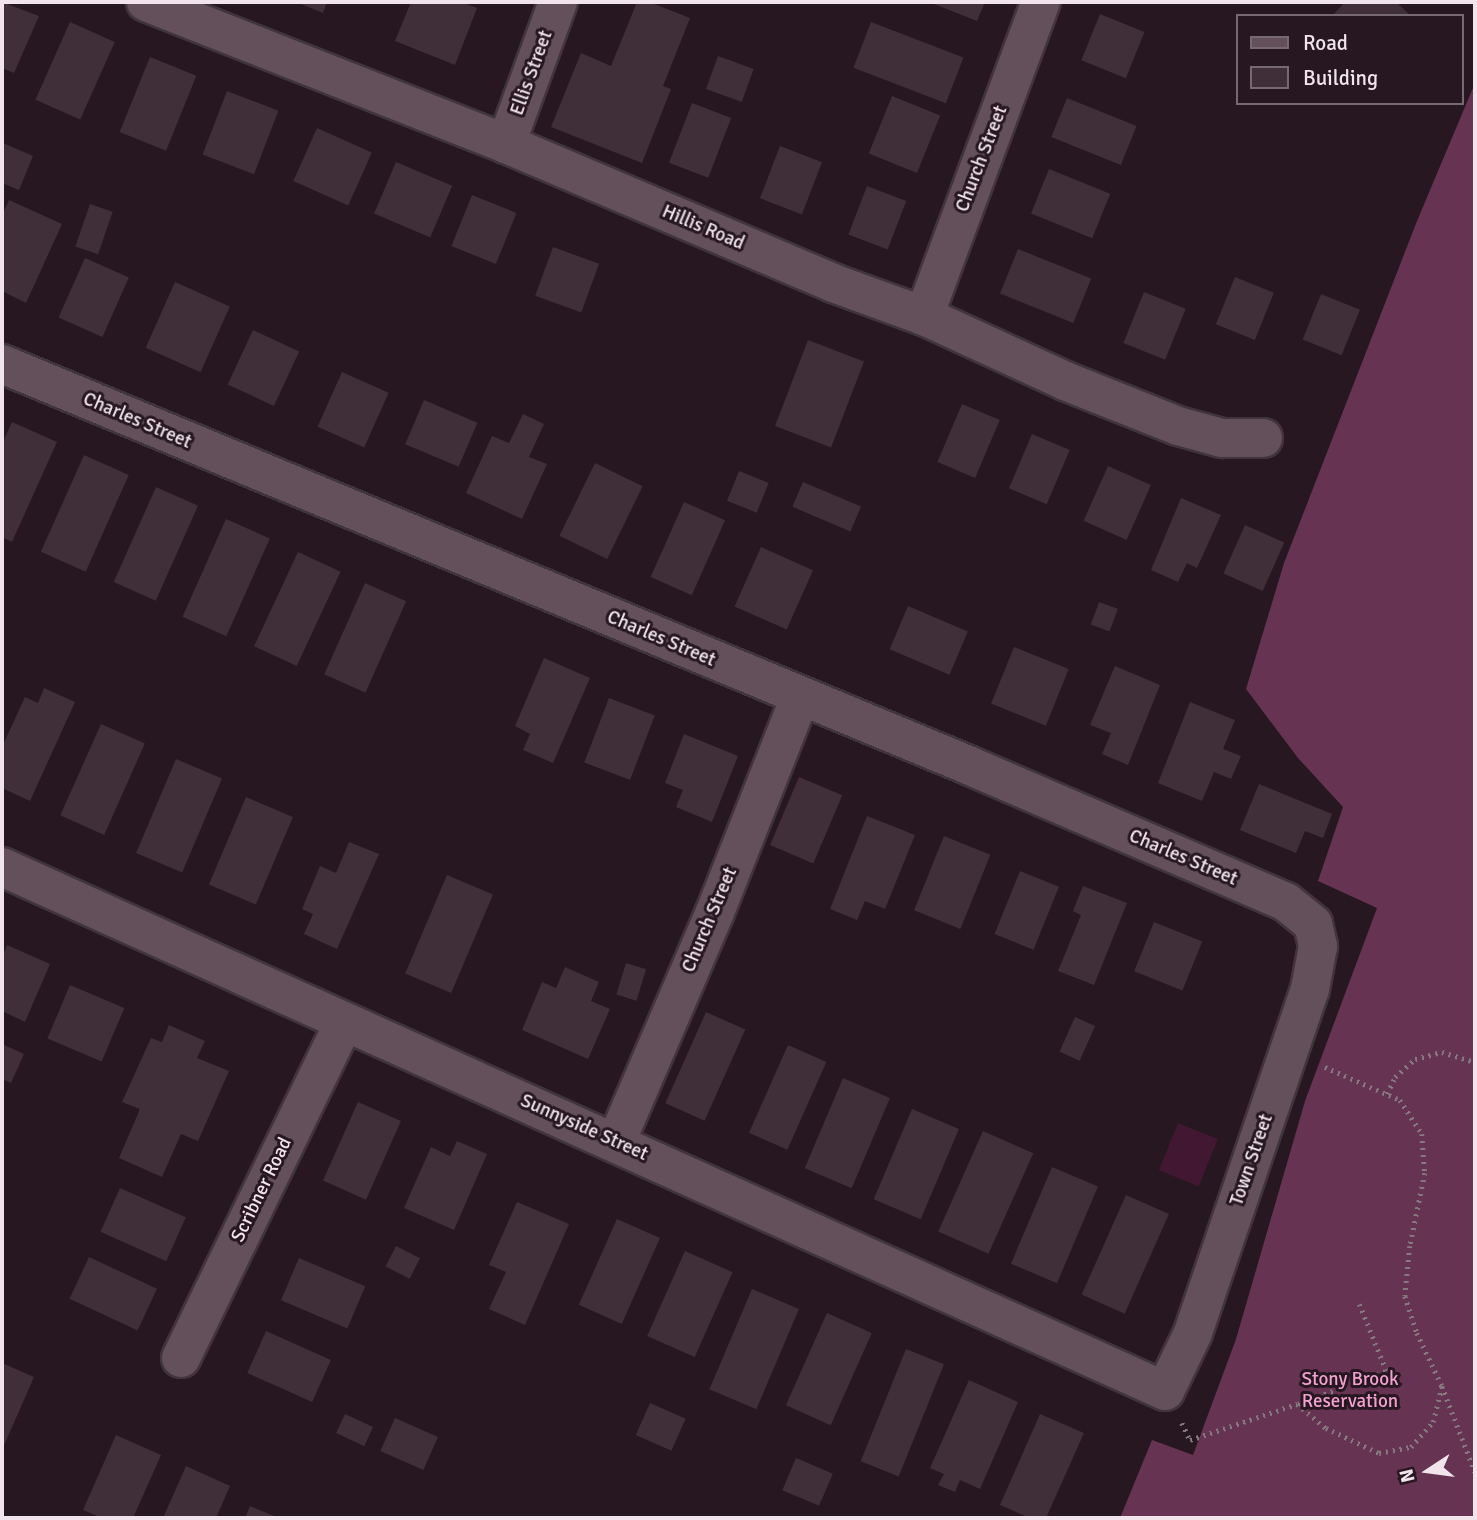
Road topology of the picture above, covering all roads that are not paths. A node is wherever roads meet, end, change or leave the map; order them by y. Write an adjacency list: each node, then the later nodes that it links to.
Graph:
1 (146, 2): 4 (street, Hillis Road)
2 (558, 2): 4 (street, Ellis Street)
3 (1041, 2): 5 (street, Church Street)
4 (506, 144): 5 (street, Hillis Road)
5 (924, 316): 7 (street, Hillis Road)
6 (2, 364): 8 (street, Charles Street)
7 (1264, 438)
8 (800, 696): 10 (street, Charles Street); 12 (street, Church Street)
9 (2, 867): 11 (street, Sunnyside Street)
10 (1313, 925): 14 (street, Town Street)
11 (344, 1022): 12 (street, Sunnyside Street); 13 (street, Scribner Road)
12 (616, 1142): 14 (street, Sunnyside Street)
13 (181, 1358)
14 (1165, 1391)

